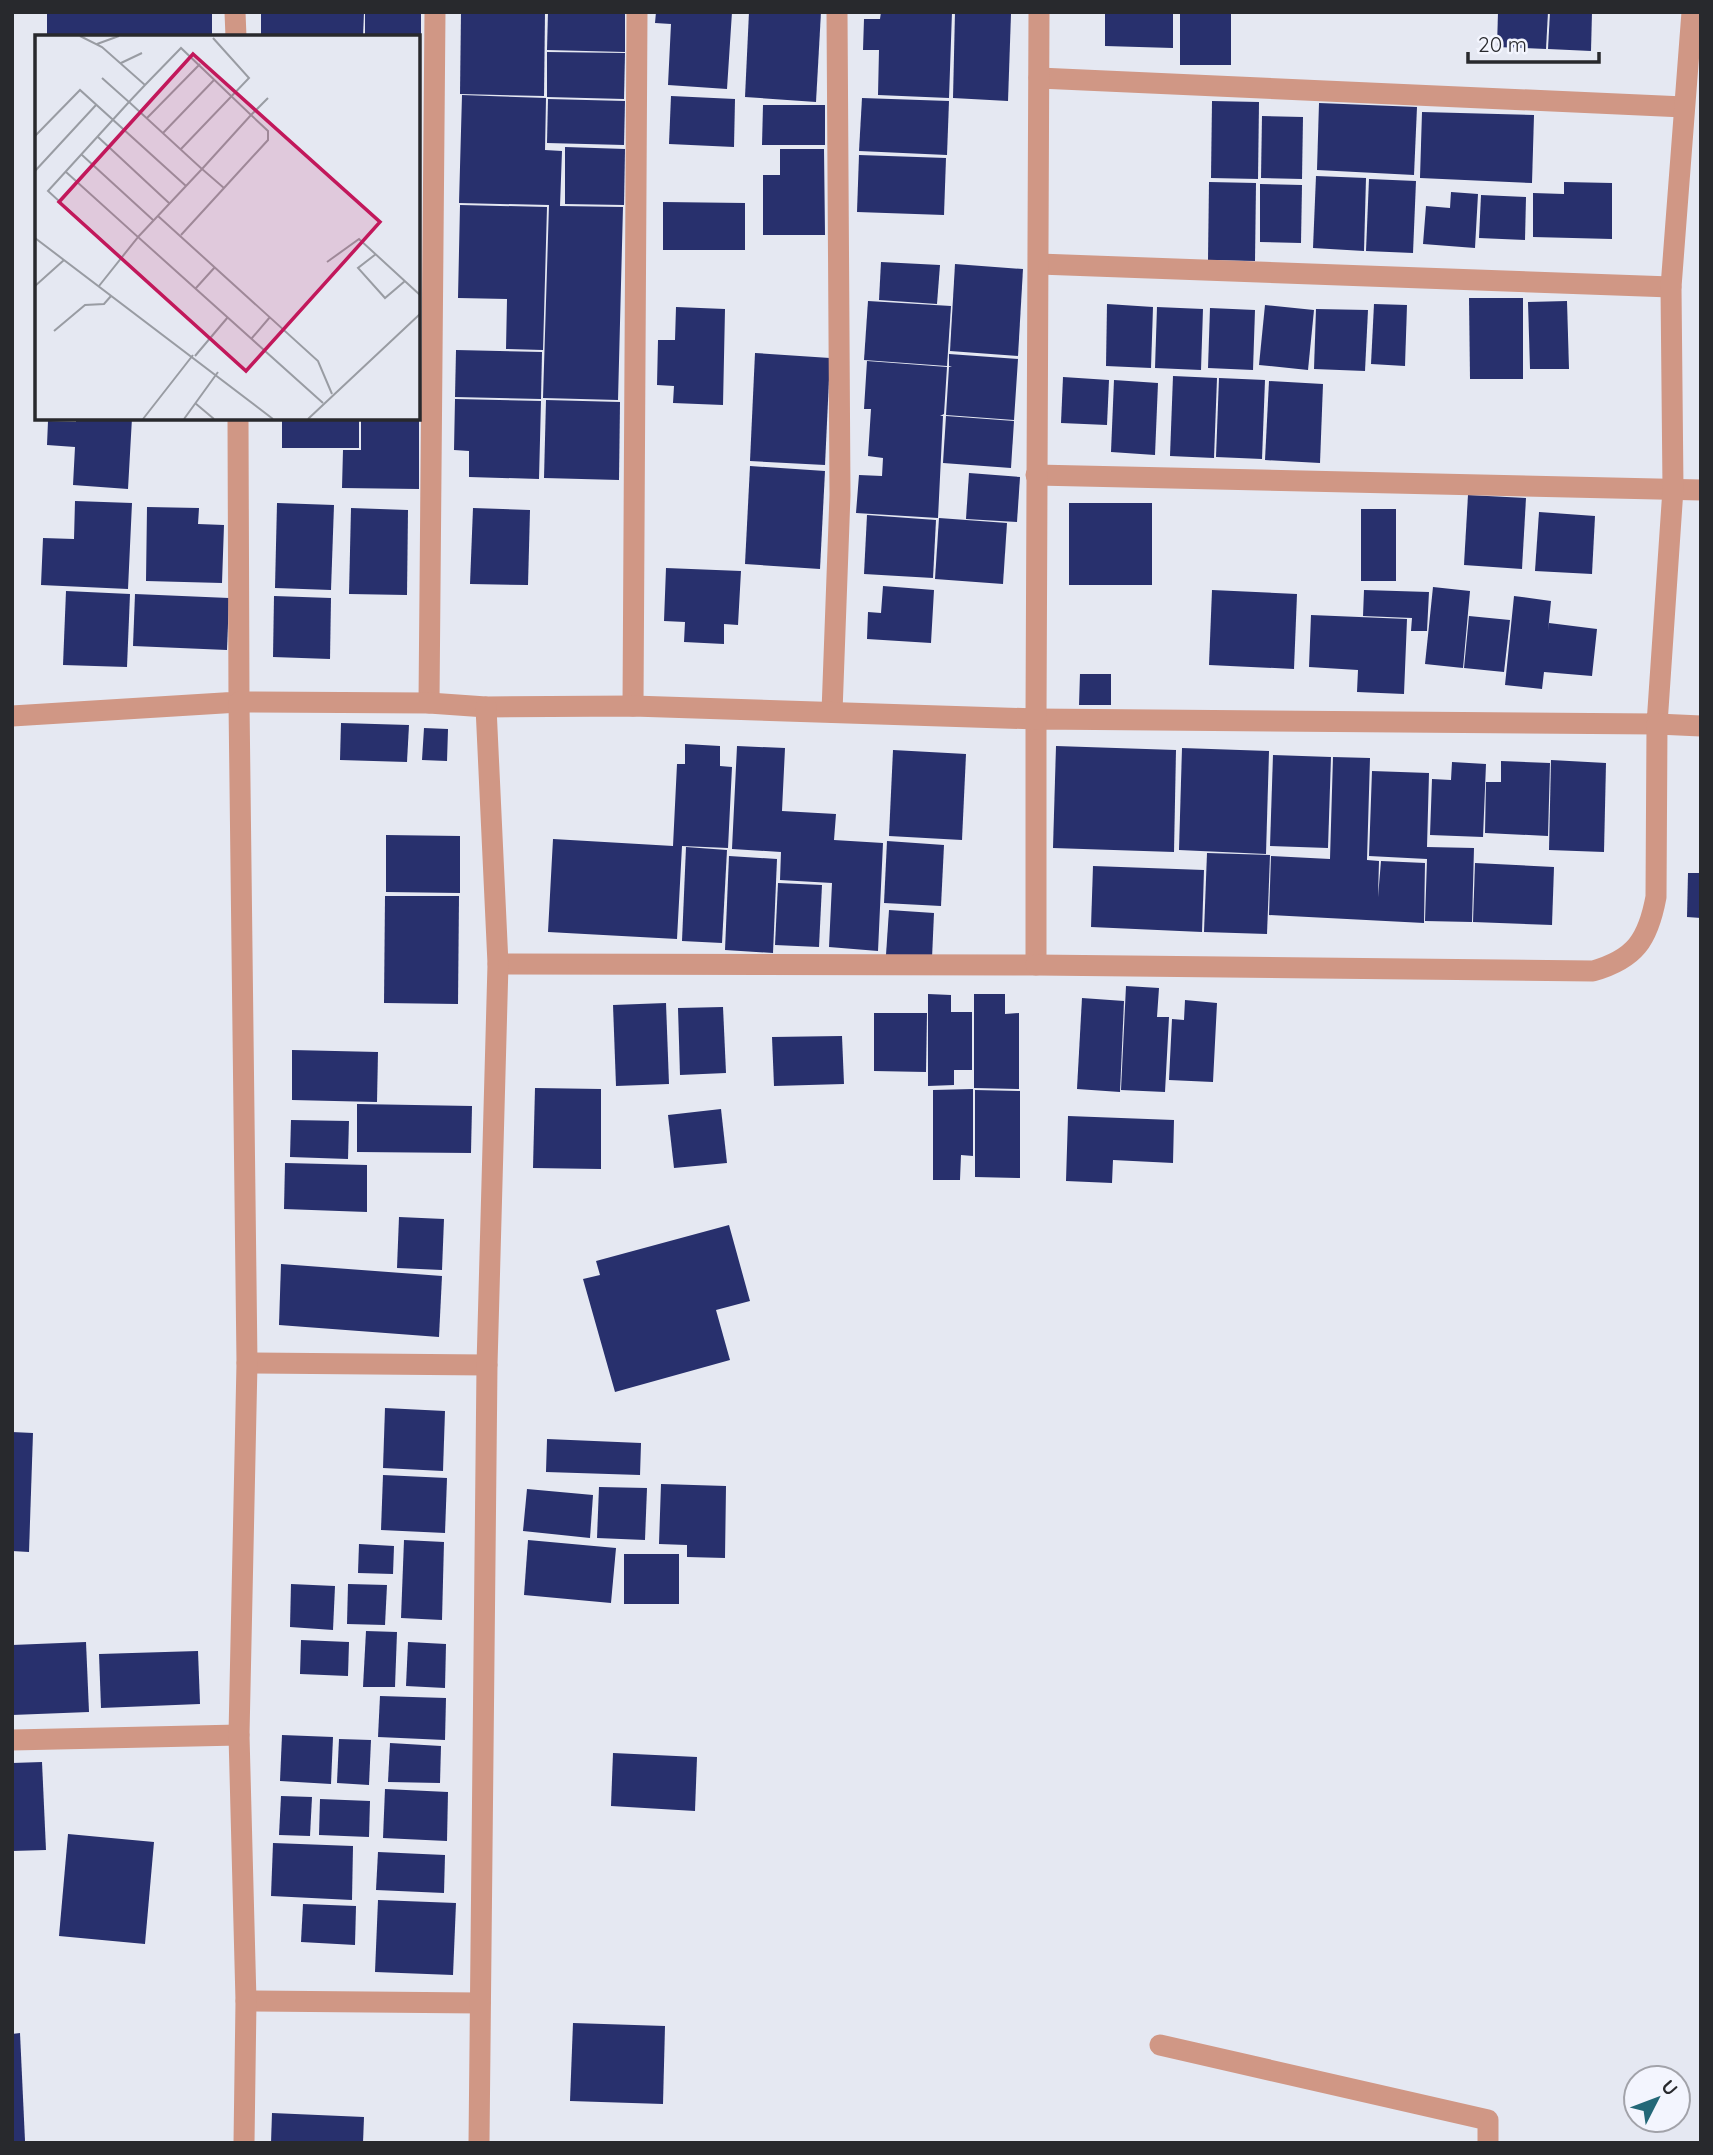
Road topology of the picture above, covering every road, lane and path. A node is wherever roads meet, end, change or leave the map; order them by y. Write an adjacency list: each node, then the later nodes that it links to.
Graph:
1 (235, 12): 7 (street)
2 (435, 12): 17 (street)
3 (637, 12): 18 (street)
4 (837, 12): 20 (street)
5 (1039, 12): 8 (street)
6 (1692, 12): 9 (street)
7 (236, 35)
8 (1039, 78): 9 (street); 10 (street)
9 (1684, 107): 11 (street)
10 (1039, 264): 11 (street); 13 (street)
11 (1671, 287): 14 (street)
12 (238, 420): 16 (street)
13 (1037, 475): 14 (street); 22 (street)
14 (1673, 489): 15 (street); 23 (street)
15 (1701, 490)
16 (239, 702): 17 (street); 21 (street); 27 (street)
17 (429, 703): 19 (street)
18 (633, 706): 19 (street); 20 (street)
19 (486, 707): 25 (street)
20 (832, 712): 22 (street)
21 (12, 716)
22 (1036, 719): 23 (street); 26 (street)
23 (1657, 724): 24 (street); 26 (street)
24 (1701, 726)
25 (498, 964): 26 (street); 28 (street)
26 (1036, 965)
27 (247, 1363): 28 (street); 29 (street)
28 (487, 1366): 32 (street)
29 (239, 1735): 30 (street); 31 (street)
30 (12, 1740)
31 (246, 2001): 32 (street); 34 (street)
32 (480, 2003): 35 (street)
33 (1160, 2045): 36 (street)
34 (244, 2143)
35 (479, 2143)
36 (1488, 2143)

